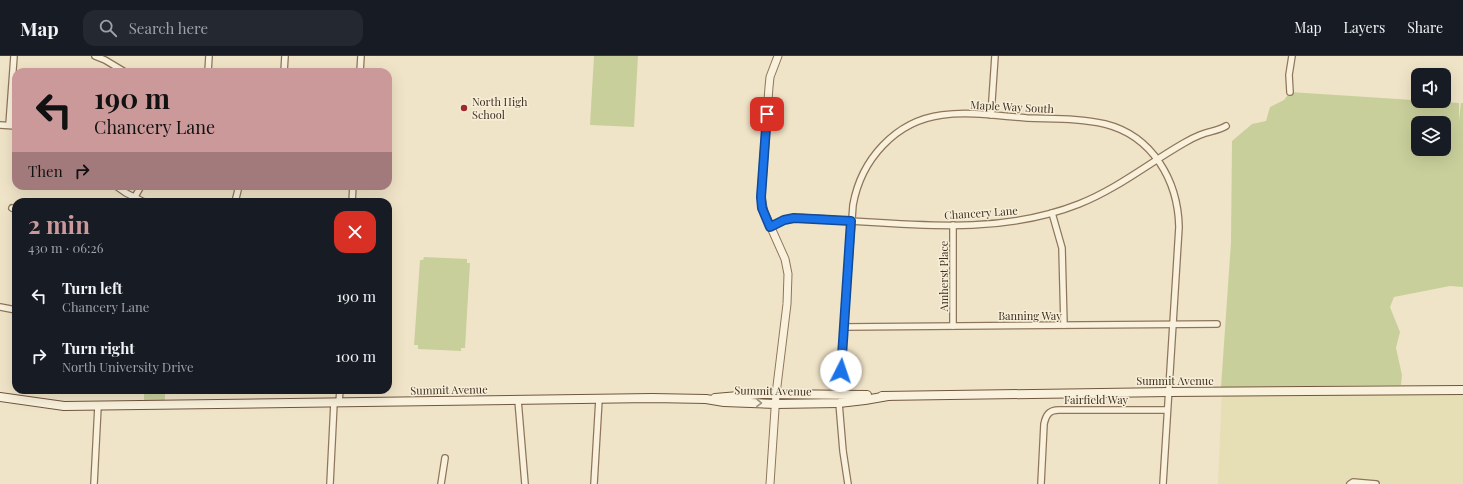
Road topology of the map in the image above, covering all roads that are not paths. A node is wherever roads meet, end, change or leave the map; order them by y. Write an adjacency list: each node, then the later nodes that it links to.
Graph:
1 (14, 56): 9 (street)
2 (95, 56): 10 (street)
3 (209, 56): 11 (street)
4 (285, 56): 12 (street)
5 (361, 56): 13 (street)
6 (778, 56): 27 (street)
7 (995, 56): 16 (street)
8 (1292, 56): 15 (street)
9 (13, 68)
10 (119, 68)
11 (208, 68)
12 (284, 68)
13 (360, 68)
14 (12, 84): 18 (street)
15 (1290, 92)
16 (991, 115): 21 (street, Maple Way South); 25 (street, Maple Way South)
17 (0, 125): 18 (street)
18 (9, 125): 19 (street)
19 (12, 125)
20 (1223, 128): 21 (street, Chancery Lane)
21 (1158, 160): 24 (street, Chancery Lane); 30 (street, Maple Way South)
22 (121, 190): 23 (street)
23 (131, 198)
24 (1052, 213): 26 (street, Chancery Lane); 32 (street)
25 (851, 221): 26 (street, Chancery Lane); 27 (street, Chancery Lane); 34 (street, Maple Way South)
26 (953, 225): 33 (street, Amherst Place)
27 (770, 227): 38 (street)
28 (0, 307): 29 (street)
29 (12, 309)
30 (1173, 324): 31 (street, Banning Way); 32 (street, Banning Way); 36 (street, Maple Way South)
31 (1217, 324)
32 (1064, 325): 33 (street, Banning Way)
33 (953, 326): 34 (street, Banning Way)
34 (844, 327): 42 (street, Maple Way South)
35 (1463, 390): 36 (main road, Summit Avenue)
36 (1169, 392): 42 (main road, Summit Avenue); 47 (street, Maple Way South)
37 (339, 394): 44 (street)
38 (776, 394): 41 (main road, Summit Avenue); 42 (main road, Summit Avenue); 45 (street)
39 (0, 397): 46 (main road, Summit Avenue)
40 (599, 399): 41 (main road, Summit Avenue); 43 (main road, Summit Avenue); 53 (street)
41 (706, 399): 45 (main road, Summit Avenue, one-way to 45)
42 (839, 399): 45 (main road, Summit Avenue); 55 (street, Maple Way South)
43 (518, 400): 44 (main road, Summit Avenue); 52 (street)
44 (337, 403): 46 (main road, Summit Avenue); 50 (street)
45 (776, 404): 54 (street)
46 (98, 406): 49 (street)
47 (1168, 410): 56 (street, Fairfield Way); 57 (street, Maple Way South)
48 (446, 458): 51 (street)
49 (94, 484)
50 (330, 484)
51 (441, 484)
52 (525, 484)
53 (594, 484)
54 (770, 484)
55 (848, 484)
56 (1041, 484)
57 (1163, 484)
58 (1350, 484): 59 (street)
59 (1376, 484)

